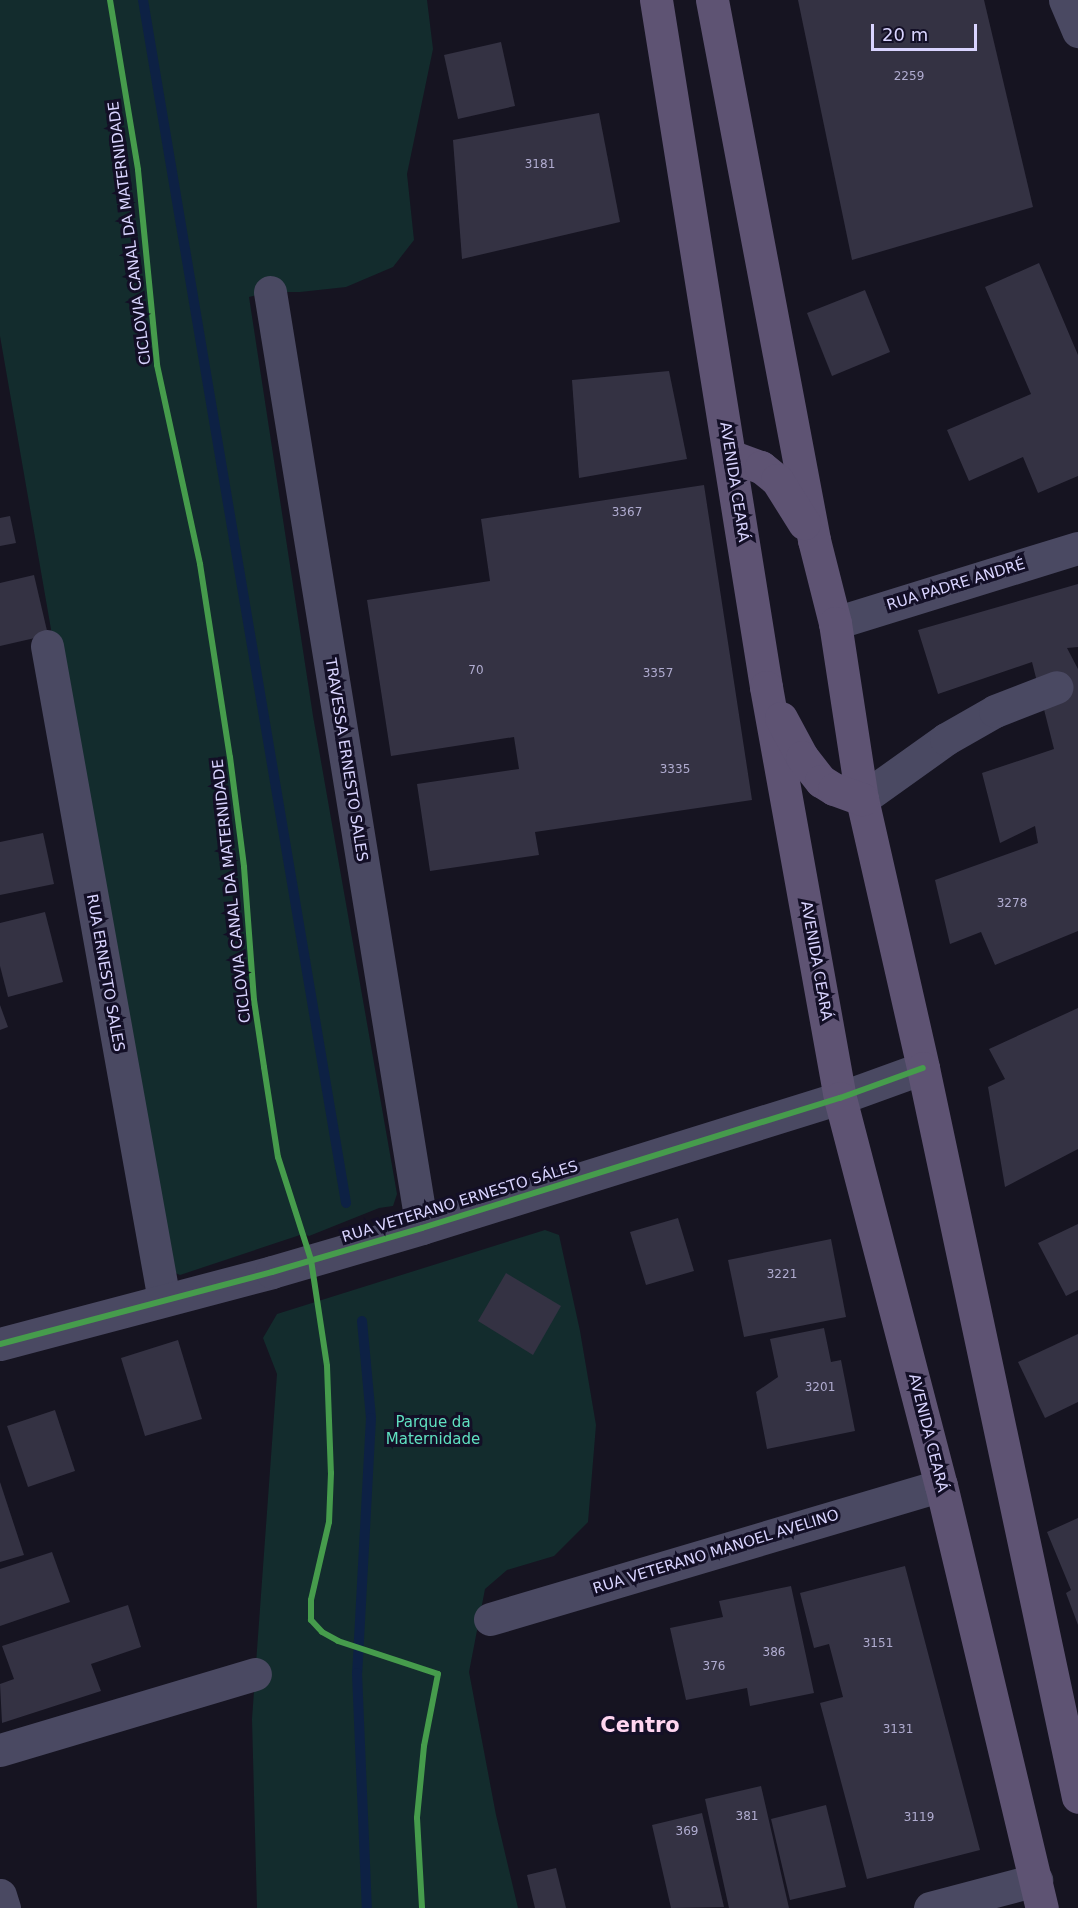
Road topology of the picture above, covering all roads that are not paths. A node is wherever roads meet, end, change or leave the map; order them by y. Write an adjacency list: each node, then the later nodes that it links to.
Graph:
1 (656, 0): 6 (main road, AVENIDA CEARÁ)
2 (712, 0): 7 (main road)
3 (1065, 0): 4 (street)
4 (1078, 31)
5 (270, 292): 16 (street, TRAVESSA ERNESTO SALES)
6 (730, 456): 7 (main road); 11 (main road, AVENIDA CEARÁ)
7 (814, 540): 9 (main road)
8 (1078, 548): 9 (street, RUA PADRE ANDRÉ)
9 (835, 623): 13 (main road)
10 (47, 646): 17 (street, RUA ERNESTO SALES)
11 (766, 687): 13 (main road); 15 (main road, AVENIDA CEARÁ)
12 (1057, 687): 13 (street)
13 (862, 799): 14 (main road)
14 (923, 1068): 15 (street, RUA VETERANO ERNESTO SÁLES); 23 (main road)
15 (840, 1098): 16 (street, RUA VETERANO ERNESTO SÁLES); 19 (main road, AVENIDA CEARÁ)
16 (423, 1228): 17 (street, RUA VETERANO ERNESTO SÁLES)
17 (164, 1300): 18 (street, RUA VETERANO ERNESTO SÁLES)
18 (0, 1344)
19 (941, 1485): 20 (street, RUA VETERANO MANOEL AVELINO); 24 (main road, AVENIDA CEARÁ)
20 (490, 1619)
21 (255, 1674): 22 (street)
22 (0, 1750)
23 (1078, 1797)
24 (1039, 1894): 27 (street)
25 (0, 1895): 26 (street)
26 (4, 1908)
27 (930, 1908)

